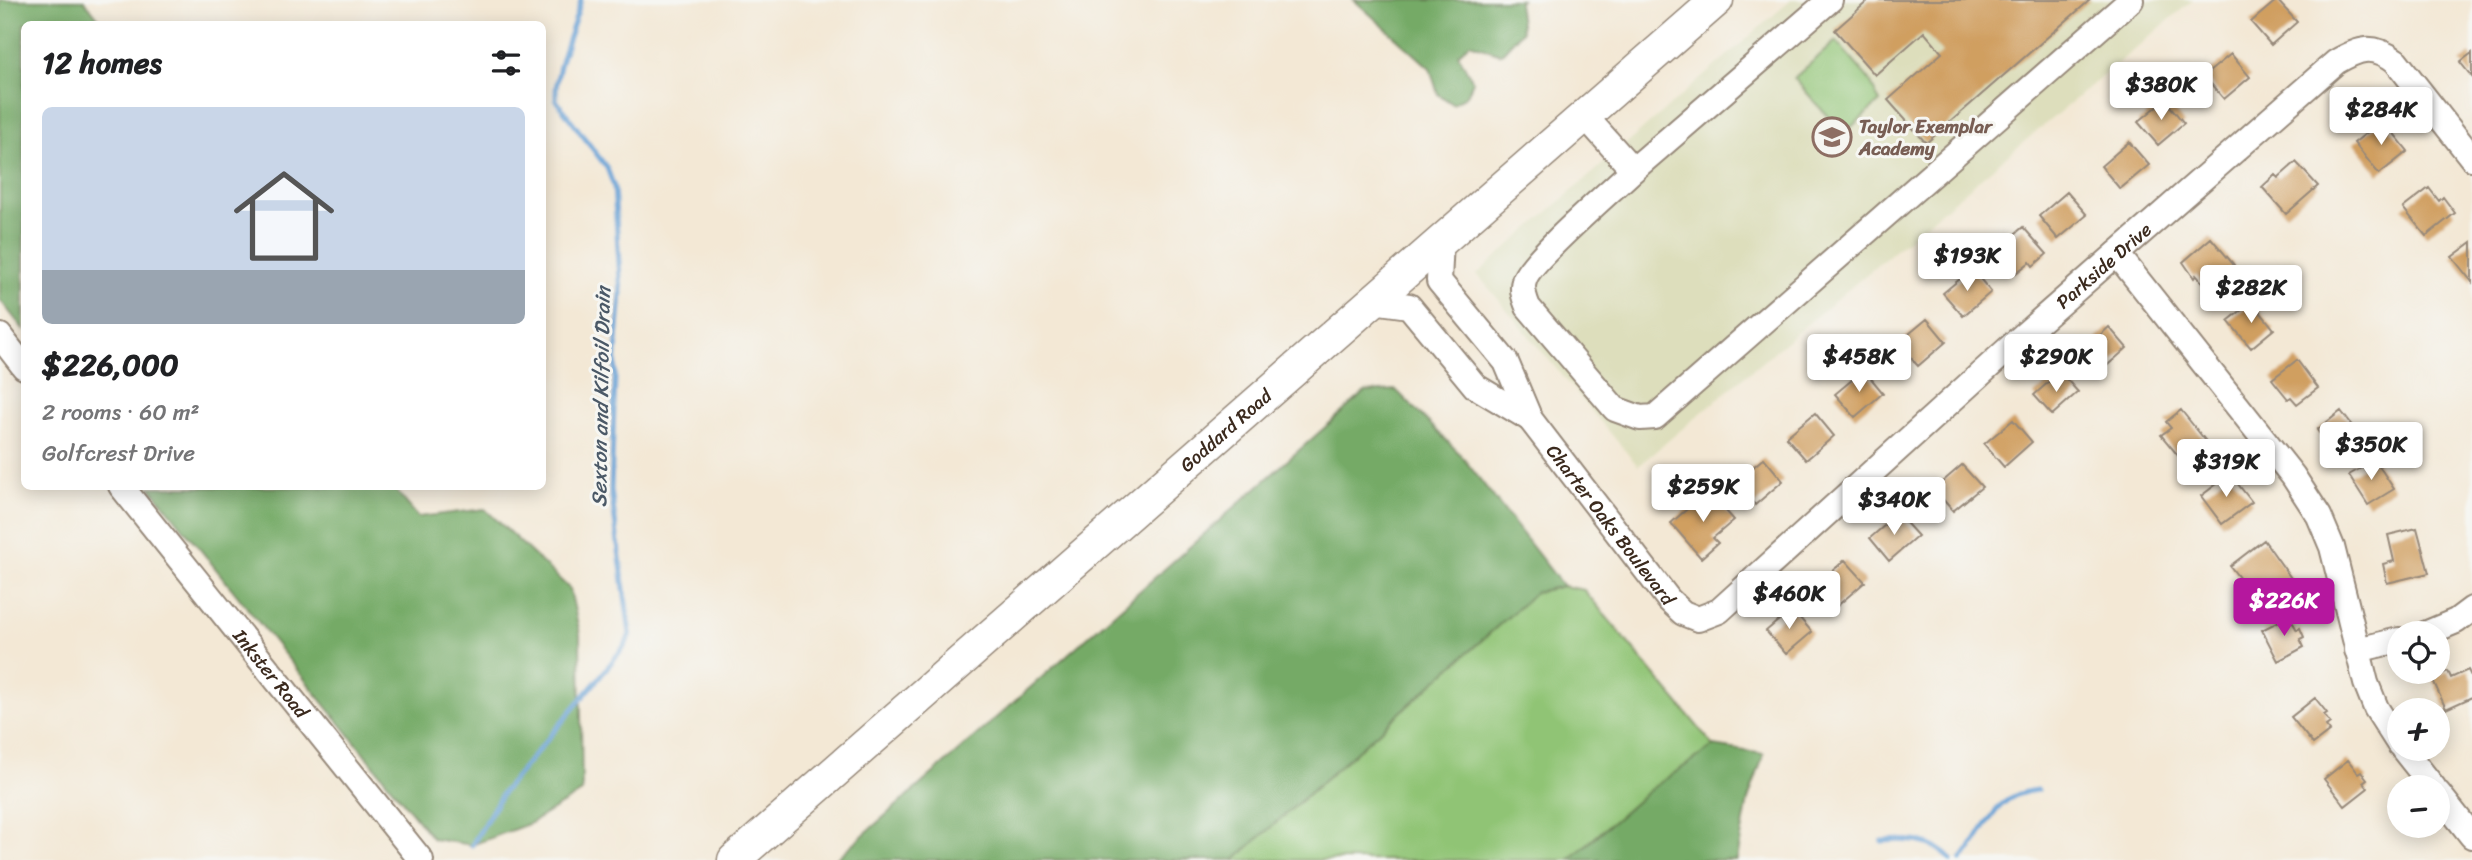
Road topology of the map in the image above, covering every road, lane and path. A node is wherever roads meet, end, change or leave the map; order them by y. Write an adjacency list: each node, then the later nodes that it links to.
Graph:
1 (1717, 0): 4 (main road, Goddard Road)
2 (1830, 0): 6 (street)
3 (2131, 0): 6 (street)
4 (1585, 116): 6 (street); 7 (main road, Goddard Road)
5 (2472, 158): 8 (street, Parkside Drive)
6 (1633, 170)
7 (1441, 242): 9 (main road, Goddard Road); 12 (street, Charter Oaks Boulevard)
8 (2117, 254): 15 (street, Parkside Drive); 18 (street)
9 (1373, 301): 12 (street, Charter Oaks Boulevard); 25 (main road, Goddard Road)
10 (0, 336): 11 (street)
11 (21, 363)
12 (1530, 419): 15 (street, Charter Oaks Boulevard)
13 (124, 490): 24 (street, Inkster Road)
14 (2472, 609): 16 (street)
15 (1698, 619)
16 (2450, 624)
17 (2387, 643): 18 (street)
18 (2357, 650): 19 (street)
19 (2387, 725)
20 (2413, 761): 21 (street)
21 (2424, 775)
22 (2450, 808): 23 (street)
23 (2472, 836)
24 (421, 860)
25 (734, 860)

